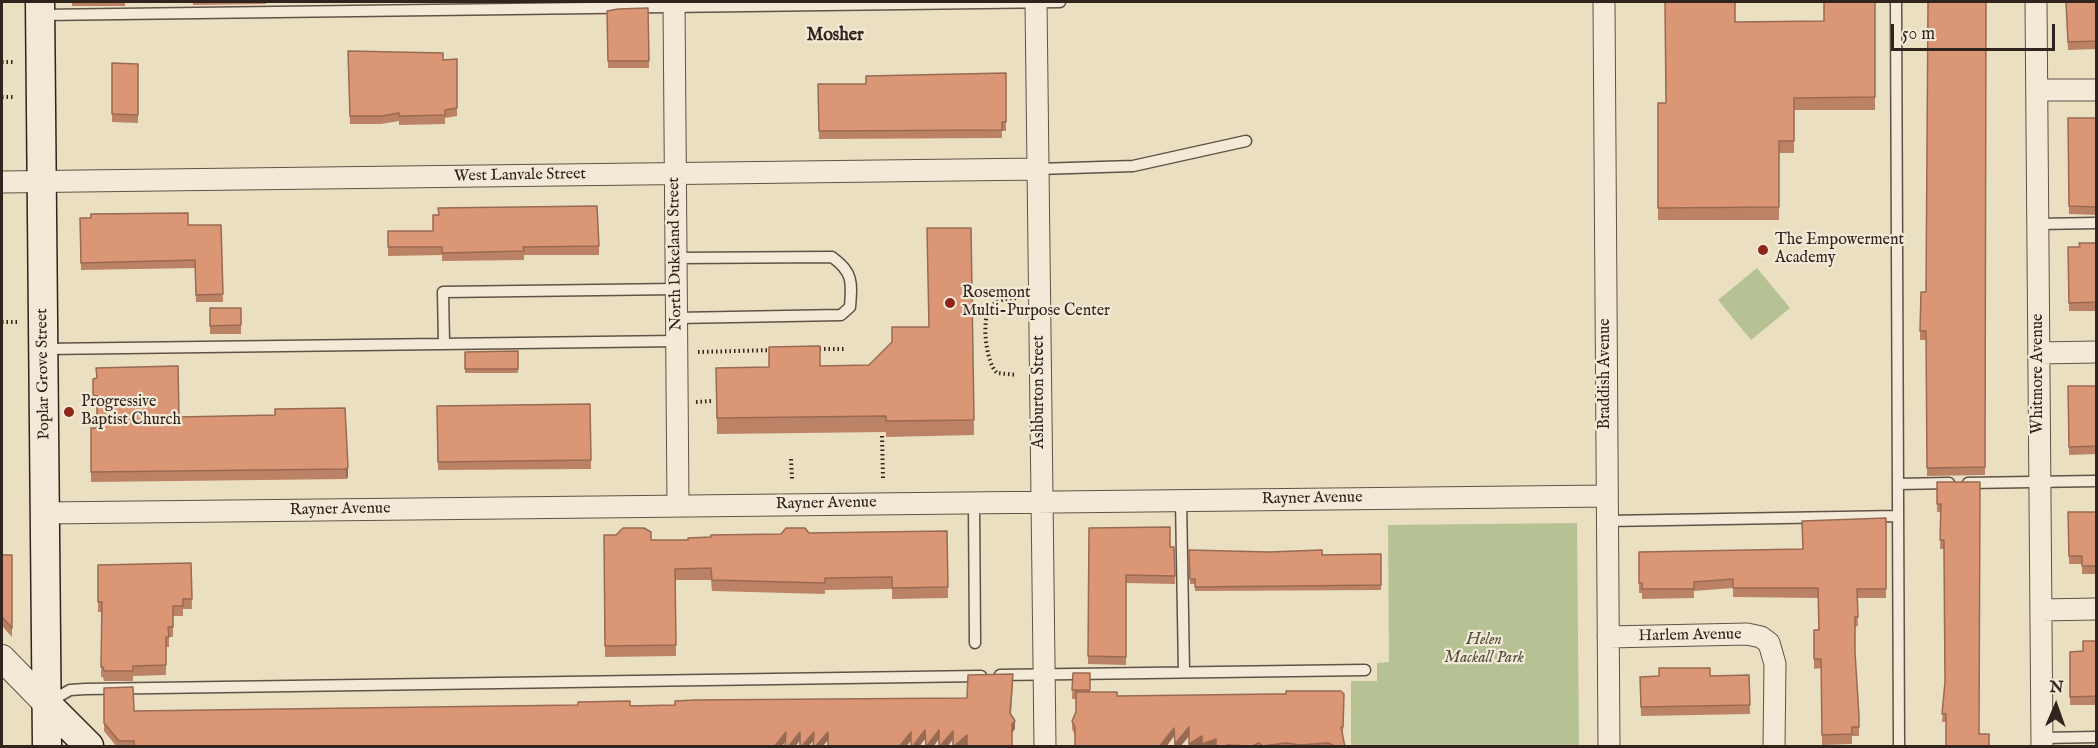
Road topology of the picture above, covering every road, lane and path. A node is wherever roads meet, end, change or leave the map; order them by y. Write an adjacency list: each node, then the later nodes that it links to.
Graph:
1 (1036, 2): 2 (lane); 6 (lane); 16 (street, Ashburton Street)
2 (1060, 2)
3 (1604, 2): 46 (street, Braddish Avenue)
4 (1896, 2): 45 (lane)
5 (2036, 2): 11 (street, Whitmore Avenue)
6 (674, 4): 7 (lane); 17 (street, North Dukeland Street)
7 (346, 6): 8 (lane)
8 (40, 8): 19 (main road, Poplar Grove Street)
9 (2, 62): 10 (path)
10 (14, 62)
11 (2037, 90): 12 (street); 21 (street, Whitmore Avenue)
12 (2097, 90)
13 (2, 97): 14 (path)
14 (14, 97)
15 (1246, 141): 16 (lane)
16 (1038, 169): 17 (street, West Lanvale Street); 49 (street, Ashburton Street)
17 (675, 174): 19 (street, West Lanvale Street); 22 (street, North Dukeland Street)
18 (2, 182): 19 (street, West Lanvale Street)
19 (42, 182): 30 (main road, Poplar Grove Street)
20 (2097, 223): 21 (lane)
21 (2038, 224): 35 (street, Whitmore Avenue)
22 (676, 258): 23 (street, North Dukeland Street); 25 (lane)
23 (676, 289): 25 (street, North Dukeland Street); 28 (lane)
24 (1016, 298): 36 (path)
25 (676, 318): 29 (street, North Dukeland Street)
26 (2, 322): 27 (path)
27 (18, 322)
28 (444, 344): 29 (lane); 30 (lane)
29 (686, 347): 32 (path); 50 (street, North Dukeland Street)
30 (43, 349): 51 (main road, Poplar Grove Street)
31 (846, 349): 33 (path)
32 (783, 350)
33 (804, 350)
34 (2097, 352): 35 (street)
35 (2039, 353): 44 (street, Whitmore Avenue)
36 (1017, 375)
37 (712, 401): 38 (path)
38 (695, 402)
39 (882, 436): 41 (path)
40 (791, 459): 42 (path)
41 (883, 479)
42 (792, 480)
43 (2097, 481): 44 (lane)
44 (2040, 482): 45 (lane); 55 (street, Whitmore Avenue)
45 (1898, 484): 52 (lane)
46 (1607, 496): 47 (street, Rayner Avenue); 53 (street, Braddish Avenue)
47 (1181, 500): 49 (street, Rayner Avenue); 60 (lane)
48 (974, 502): 49 (street, Rayner Avenue); 50 (street, Rayner Avenue); 57 (lane)
49 (1040, 502): 61 (street, Ashburton Street)
50 (678, 506): 51 (street, Rayner Avenue)
51 (45, 513): 62 (main road, Poplar Grove Street)
52 (1898, 516): 53 (lane); 70 (lane)
53 (1607, 521): 56 (street, Braddish Avenue)
54 (2097, 609): 55 (street)
55 (2041, 610): 64 (street, Whitmore Avenue)
56 (1608, 637): 68 (street, Braddish Avenue); 69 (street, Harlem Avenue)
57 (975, 643)
58 (2, 658): 62 (street)
59 (1365, 670): 60 (lane)
60 (1184, 672): 61 (lane)
61 (1043, 675): 62 (lane); 67 (street, Ashburton Street)
62 (46, 703): 65 (main road, Poplar Grove Street); 66 (main road)
63 (2097, 737): 64 (lane)
64 (2042, 742)
65 (47, 747)
66 (89, 747)
67 (1045, 747)
68 (1609, 747)
69 (1774, 747)
70 (1899, 747)

